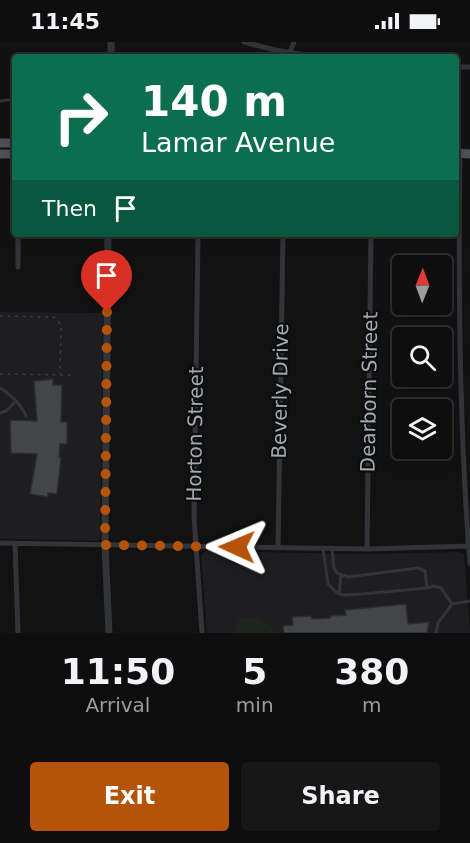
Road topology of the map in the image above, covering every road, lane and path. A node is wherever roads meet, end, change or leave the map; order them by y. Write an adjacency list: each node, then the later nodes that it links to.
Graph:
1 (244, 42): 2 (street)
2 (286, 54)
3 (462, 154): 22 (street)
4 (18, 237): 9 (street)
5 (108, 237): 20 (street)
6 (198, 237): 21 (street, Horton Street)
7 (283, 237): 23 (street, Beverly Drive)
8 (371, 237): 26 (street, Dearborn Street)
9 (18, 267)
10 (0, 316): 12 (path)
11 (0, 374): 12 (path)
12 (60, 374): 13 (path)
13 (71, 375)
14 (0, 388): 15 (lane)
15 (16, 402): 16 (lane); 17 (lane)
16 (0, 413)
17 (26, 416)
18 (0, 543): 19 (street)
19 (15, 543): 20 (street); 33 (street)
20 (105, 545): 21 (street); 34 (street)
21 (196, 546): 23 (street); 35 (street, Horton Street)
22 (469, 546): 26 (street); 27 (street)
23 (278, 548): 24 (street)
24 (323, 549): 25 (street); 30 (lane)
25 (332, 549): 26 (street); 28 (lane)
26 (367, 549)
27 (470, 564)
28 (340, 575): 29 (lane); 30 (lane)
29 (427, 588): 30 (lane); 32 (lane)
30 (339, 594)
31 (470, 601): 32 (lane)
32 (452, 604): 36 (lane)
33 (18, 633)
34 (109, 633)
35 (202, 633)
36 (436, 633)

